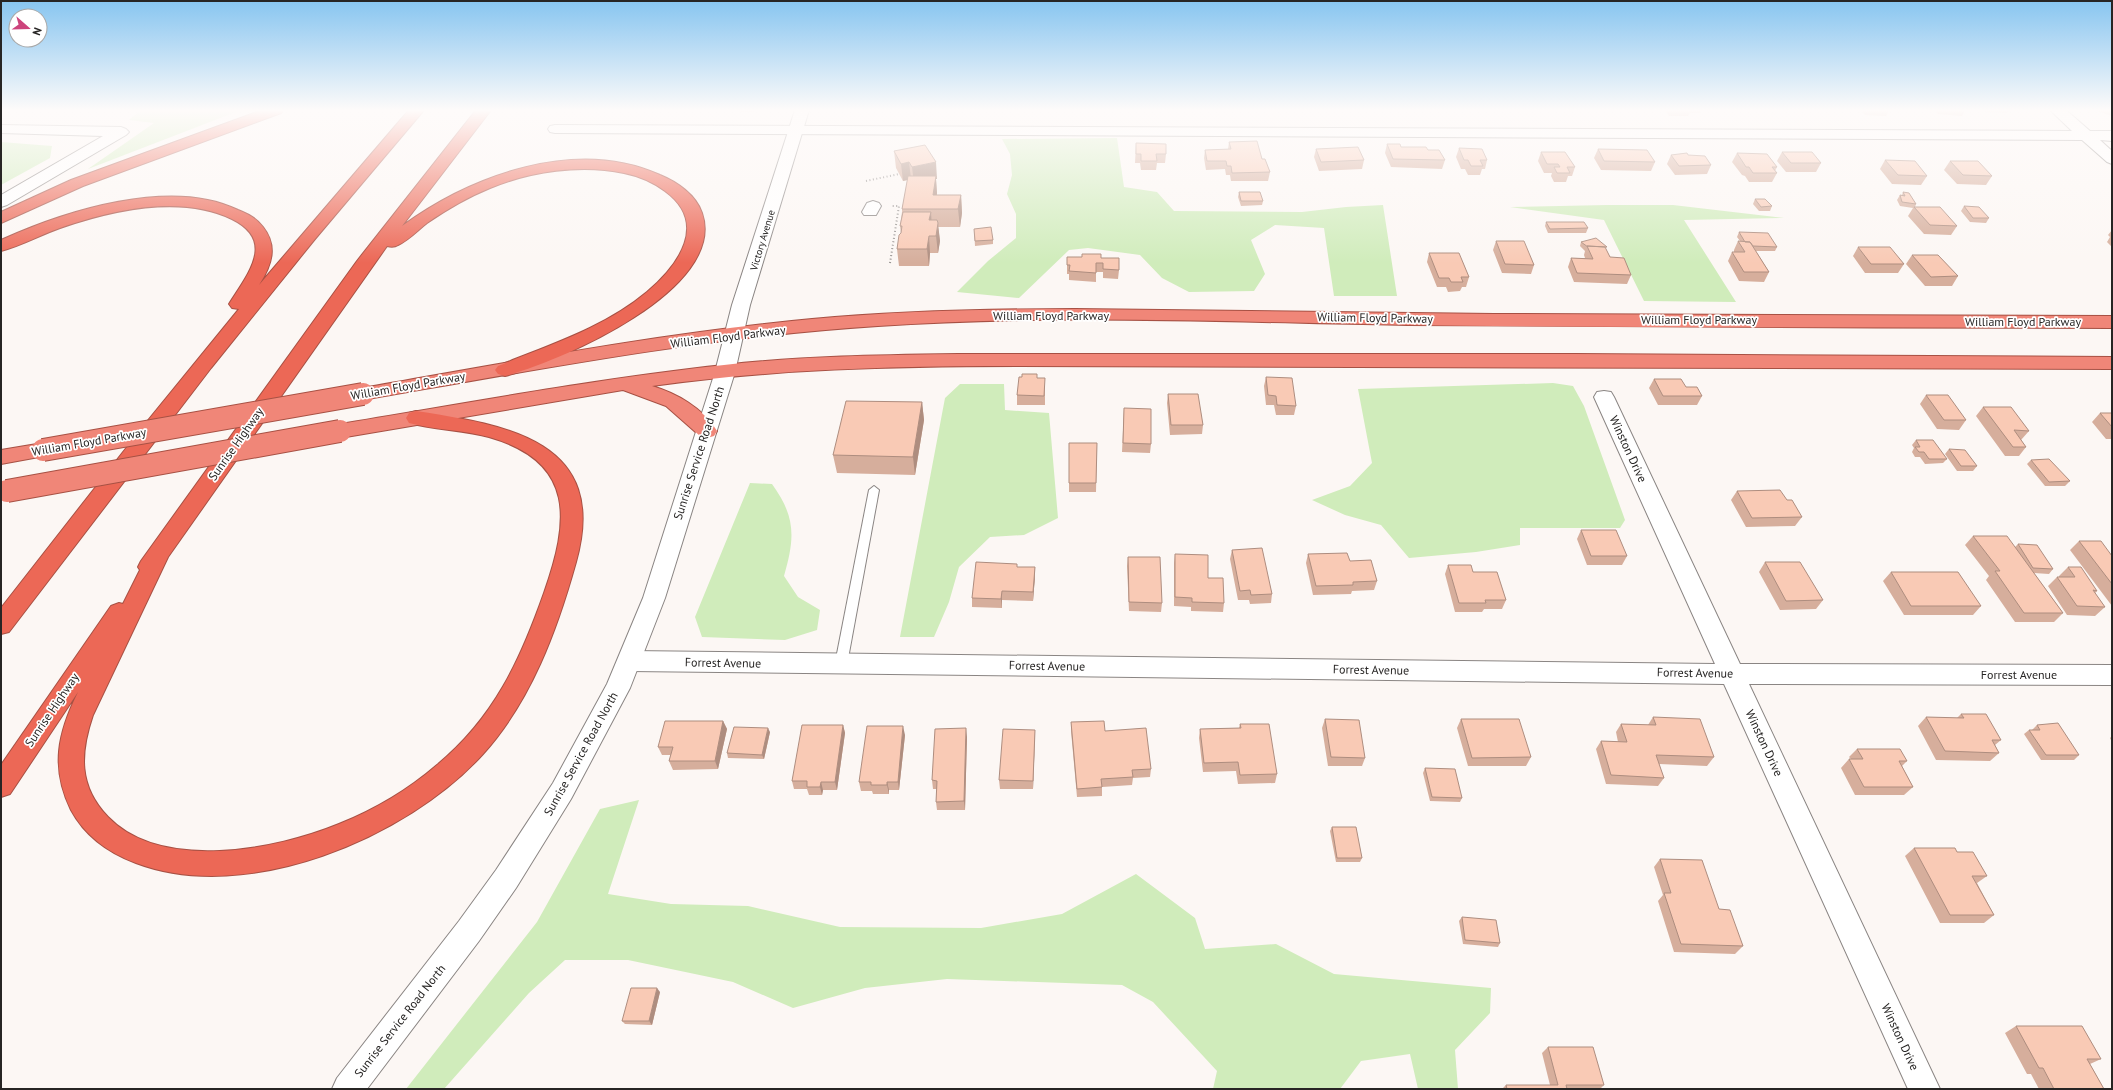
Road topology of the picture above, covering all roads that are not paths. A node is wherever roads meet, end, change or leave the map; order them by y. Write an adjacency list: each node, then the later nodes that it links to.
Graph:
1 (72, 161): 6 (street)
2 (137, 161): 7 (highway)
3 (372, 161): 13 (highway)
4 (444, 161): 9 (highway, Sunrise Highway)
5 (785, 161): 11 (street, Victory Avenue)
6 (1, 202)
7 (1, 218)
8 (1, 246): 13 (highway)
9 (363, 265): 14 (highway); 23 (highway, Sunrise Highway)
10 (2112, 322): 11 (highway, William Floyd Parkway)
11 (734, 333): 14 (highway, William Floyd Parkway); 15 (street, Victory Avenue)
12 (2112, 363): 15 (highway)
13 (201, 366): 24 (highway)
14 (505, 370): 20 (highway, William Floyd Parkway, bridge)
15 (725, 372): 16 (highway); 19 (street, Sunrise Service Road North)
16 (614, 384): 18 (highway); 19 (highway)
17 (1604, 397): 27 (street, Winston Drive)
18 (416, 418): 22 (highway, bridge); 23 (highway)
19 (706, 431): 25 (street, Sunrise Service Road North)
20 (1, 457)
21 (874, 490): 26 (lane)
22 (4, 492)
23 (158, 555): 29 (highway, Sunrise Highway)
24 (1, 625)
25 (630, 661): 26 (street, Forrest Avenue); 30 (street, Sunrise Service Road North)
26 (841, 664): 27 (street, Forrest Avenue)
27 (1731, 674): 28 (street, Forrest Avenue); 31 (street, Winston Drive)
28 (2112, 675)
29 (1, 786)
30 (348, 1089)
31 (1924, 1089)

